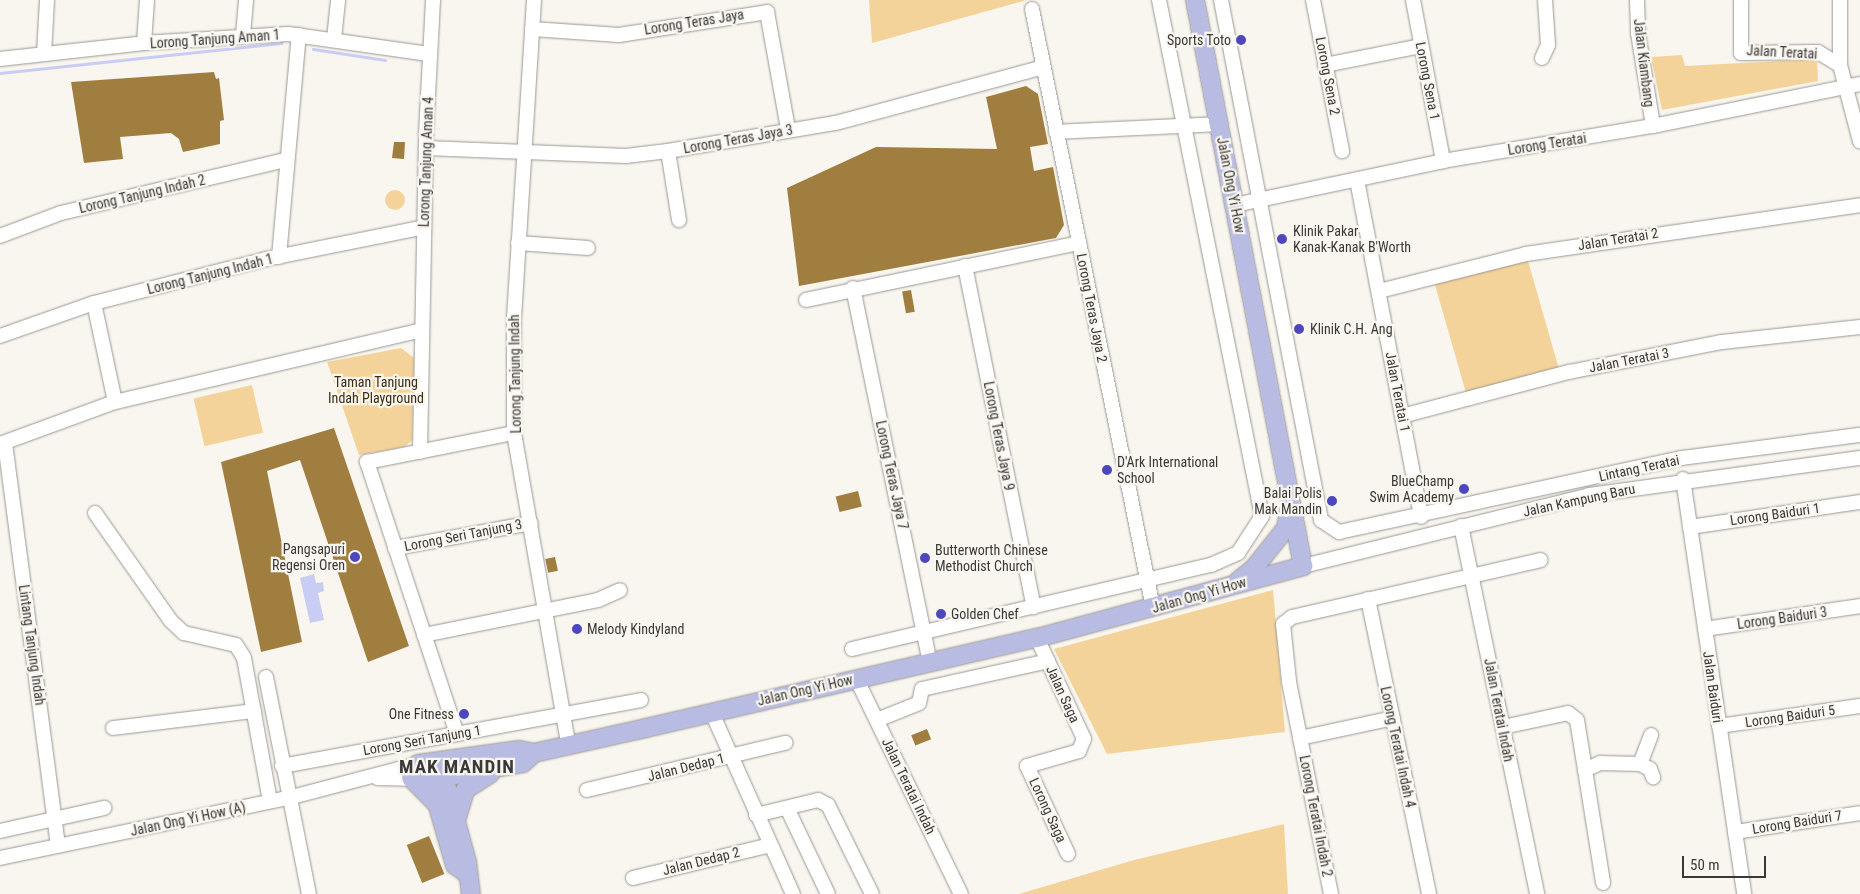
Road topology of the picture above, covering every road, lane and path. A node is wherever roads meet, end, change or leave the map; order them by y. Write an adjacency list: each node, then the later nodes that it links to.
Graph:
1 (47, 0): 23 (street)
2 (147, 0): 21 (street)
3 (246, 0): 18 (street)
4 (338, 0): 20 (street)
5 (433, 0): 24 (street, Lorong Tanjung Aman 4)
6 (534, 0): 17 (street, Lorong Tanjung Indah)
7 (1159, 0): 33 (street, Jalan Ong Yi How)
8 (1195, 0): 32 (main road, Jalan Ong Yi How)
9 (1221, 0): 45 (street, Jalan Ong Yi How)
10 (1313, 0): 27 (street, Lorong Sena 2)
11 (1413, 0): 22 (street, Lorong Sena 1)
12 (1545, 0): 25 (street)
13 (1638, 0): 34 (street, Jalan Kiambang)
14 (1741, 0): 28 (street, Jalan Teratai)
15 (1840, 0): 28 (street)
16 (1032, 9): 29 (street, Lorong Teras Jaya 2)
17 (532, 29): 35 (street, Lorong Teras Jaya); 41 (street, Lorong Tanjung Indah)
18 (243, 35): 19 (street, Lorong Tanjung Aman 1); 21 (street, Lorong Tanjung Aman 1)
19 (298, 35): 20 (street, Lorong Tanjung Aman 1); 42 (street)
20 (334, 39): 24 (street, Lorong Tanjung Aman 1)
21 (144, 43): 23 (street, Lorong Tanjung Aman 1)
22 (1421, 46): 27 (street); 43 (street, Lorong Sena 1)
23 (44, 54): 26 (street, Lorong Tanjung Aman 1)
24 (429, 54): 38 (street, Lorong Tanjung Aman 4)
25 (1542, 58)
26 (0, 59)
27 (1325, 65): 40 (street, Lorong Sena 2)
28 (1840, 66): 31 (street)
29 (1044, 67): 35 (street, Lorong Teras Jaya 3); 36 (street, Lorong Teras Jaya 2)
30 (1860, 84): 31 (street, Lorong Teratai)
31 (1843, 87): 34 (street, Lorong Teratai); 37 (street)
32 (1219, 124): 33 (street); 46 (main road, Jalan Ong Yi How)
33 (1185, 125): 36 (street); 82 (street, Jalan Ong Yi How)
34 (1653, 126): 43 (street, Lorong Teratai)
35 (788, 129): 39 (street, Lorong Teras Jaya 3)
36 (1056, 132): 51 (street, Lorong Teras Jaya 2)
37 (1860, 142)
38 (426, 148): 41 (street, Lorong Teras Jaya 3); 49 (street, Lorong Tanjung Aman 4)
39 (668, 151): 41 (street, Lorong Teras Jaya 3); 48 (street)
40 (1342, 152)
41 (524, 153): 52 (street, Lorong Tanjung Indah)
42 (286, 160): 50 (street, Lorong Tanjung Indah 2); 54 (street)
43 (1443, 161): 44 (street, Lorong Teratai)
44 (1357, 180): 45 (street, Lorong Teratai); 57 (street, Jalan Teratai 1)
45 (1260, 198): 46 (street, Lorong Teratai); 74 (street, Jalan Ong Yi How)
46 (1235, 205): 71 (main road, Jalan Ong Yi How)
47 (1860, 205): 57 (street, Jalan Teratai 2)
48 (679, 220)
49 (424, 227): 54 (street, Lorong Tanjung Indah 1); 61 (street, Lorong Tanjung Aman 4)
50 (0, 236)
51 (1078, 242): 55 (street); 82 (street, Lorong Teras Jaya 2)
52 (518, 243): 53 (street); 65 (street, Lorong Tanjung Indah)
53 (588, 248)
54 (279, 257): 59 (street, Lorong Tanjung Indah 1)
55 (965, 266): 56 (street); 87 (street, Lorong Teras Jaya 9)
56 (853, 288): 58 (street); 91 (street, Lorong Teras Jaya 7)
57 (1378, 291): 64 (street, Jalan Teratai 1)
58 (806, 300)
59 (94, 303): 62 (street, Lorong Tanjung Indah 1); 63 (street)
60 (1860, 327): 64 (street, Jalan Teratai 3)
61 (421, 328): 63 (street); 68 (street, Lorong Tanjung Aman 4)
62 (0, 336)
63 (115, 402): 67 (street)
64 (1402, 416): 74 (street, Jalan Teratai 1)
65 (514, 434): 68 (street); 75 (street, Lorong Tanjung Indah)
66 (1860, 435): 74 (street, Lintang Teratai)
67 (3, 444): 136 (street, Lintang Tanjung Indah)
68 (420, 452): 78 (street)
69 (1860, 458): 70 (street, Jalan Kampung Baru)
70 (1683, 479): 76 (street, Jalan Kampung Baru); 77 (street, Jalan Baiduri)
71 (1290, 502): 80 (main road, Jalan Ong Yi How); 83 (main road)
72 (1860, 502): 77 (street, Lorong Baiduri 1)
73 (95, 512): 102 (street)
74 (1421, 517)
75 (531, 523): 78 (street, Lorong Seri Tanjung 3); 89 (street, Lorong Tanjung Indah)
76 (1461, 526): 80 (street, Jalan Kampung Baru); 81 (street, Jalan Teratai Indah)
77 (1690, 527): 90 (street, Jalan Baiduri)
78 (394, 548): 92 (street)
79 (1541, 560): 81 (street)
80 (1303, 566): 83 (main road, Jalan Ong Yi How)
81 (1472, 575): 85 (street); 108 (street, Jalan Teratai Indah)
82 (1147, 582): 87 (street, Jalan Ong Yi How); 88 (street, Lorong Teras Jaya 2)
83 (1232, 586): 88 (main road, Jalan Ong Yi How)
84 (620, 590): 89 (street)
85 (1368, 599): 105 (street, Lorong Teratai Indah 4); 112 (street)
86 (1860, 606): 90 (street, Lorong Baiduri 3)
87 (1034, 607): 91 (street, Jalan Ong Yi How)
88 (1152, 608): 93 (main road, Jalan Ong Yi How)
89 (546, 611): 92 (street); 104 (street, Lorong Tanjung Indah)
90 (1705, 629): 107 (street, Jalan Baiduri)
91 (924, 634): 94 (street, Jalan Ong Yi How); 96 (street, Lorong Teras Jaya 7)
92 (424, 635): 110 (street)
93 (1037, 638): 95 (street, Jalan Saga); 96 (main road, Jalan Ong Yi How)
94 (852, 649)
95 (1048, 661): 99 (street); 122 (street, Jalan Saga)
96 (923, 663): 98 (main road, Jalan Ong Yi How); 99 (street, Lorong Teras Jaya 7)
97 (266, 677): 121 (street)
98 (856, 678): 103 (main road, Jalan Ong Yi How); 106 (street, Jalan Teratai Indah)
99 (922, 688): 106 (street)
100 (641, 700): 104 (street, Lorong Seri Tanjung 1)
101 (1860, 706): 107 (street, Lorong Baiduri 5)
102 (254, 712): 109 (street); 130 (street)
103 (712, 712): 114 (main road, Jalan Ong Yi How); 117 (street)
104 (563, 716): 110 (street, Lorong Seri Tanjung 1); 114 (street, Lorong Tanjung Indah)
105 (1392, 718): 112 (street); 154 (street, Lorong Teratai Indah 4)
106 (877, 720): 152 (street, Jalan Teratai Indah)
107 (1719, 726): 139 (street, Jalan Baiduri)
108 (1503, 727): 115 (street); 155 (street, Jalan Teratai Indah)
109 (113, 728)
110 (457, 734): 121 (street, Lorong Seri Tanjung 1)
111 (1651, 735): 120 (street)
112 (1300, 738): 153 (street, Lorong Teratai Indah 2)
113 (785, 743): 117 (street, Jalan Dedap 1)
114 (568, 744): 116 (main road, Jalan Ong Yi How)
115 (1582, 751): 119 (street); 124 (street)
116 (534, 753): 118 (main road, Jalan Ong Yi How); 123 (main road, Jalan Ong Yi How)
117 (730, 756): 128 (street, Jalan Dedap 1); 135 (street)
118 (468, 757): 125 (main road, Jalan Ong Yi How); 126 (main road)
119 (1600, 763): 120 (street); 124 (street)
120 (1640, 764): 127 (street)
121 (282, 766): 129 (street)
122 (1027, 766): 142 (street, Lorong Saga)
123 (504, 767): 126 (main road, Jalan Ong Yi How); 137 (main road)
124 (1585, 770): 146 (street)
125 (414, 771): 126 (main road); 129 (street, Jalan Ong Yi How (A)); 131 (main road)
126 (437, 776): 131 (main road); 137 (main road)
127 (1653, 778)
128 (587, 790)
129 (288, 798): 130 (street, Jalan Ong Yi How (A)); 147 (street)
130 (270, 801): 141 (street, Jalan Ong Yi How (A))
131 (435, 802): 144 (main road)
132 (104, 808): 136 (street)
133 (787, 808): 135 (street); 150 (street); 151 (street)
134 (1860, 813): 139 (street, Lorong Baiduri 7)
135 (756, 815): 140 (street)
136 (54, 819): 138 (street); 141 (street, Lintang Tanjung Indah)
137 (456, 824): 144 (main road)
138 (0, 831)
139 (1735, 832): 156 (street, Jalan Baiduri)
140 (770, 845): 145 (street, Jalan Dedap 2); 149 (street)
141 (58, 846): 143 (street, Jalan Ong Yi How (A))
142 (1068, 854)
143 (0, 858)
144 (466, 873): 148 (main road)
145 (633, 878)
146 (1603, 883)
147 (309, 894)
148 (471, 894)
149 (792, 894)
150 (828, 894)
151 (872, 894)
152 (961, 894)
153 (1331, 894)
154 (1429, 894)
155 (1537, 894)
156 (1744, 894)

